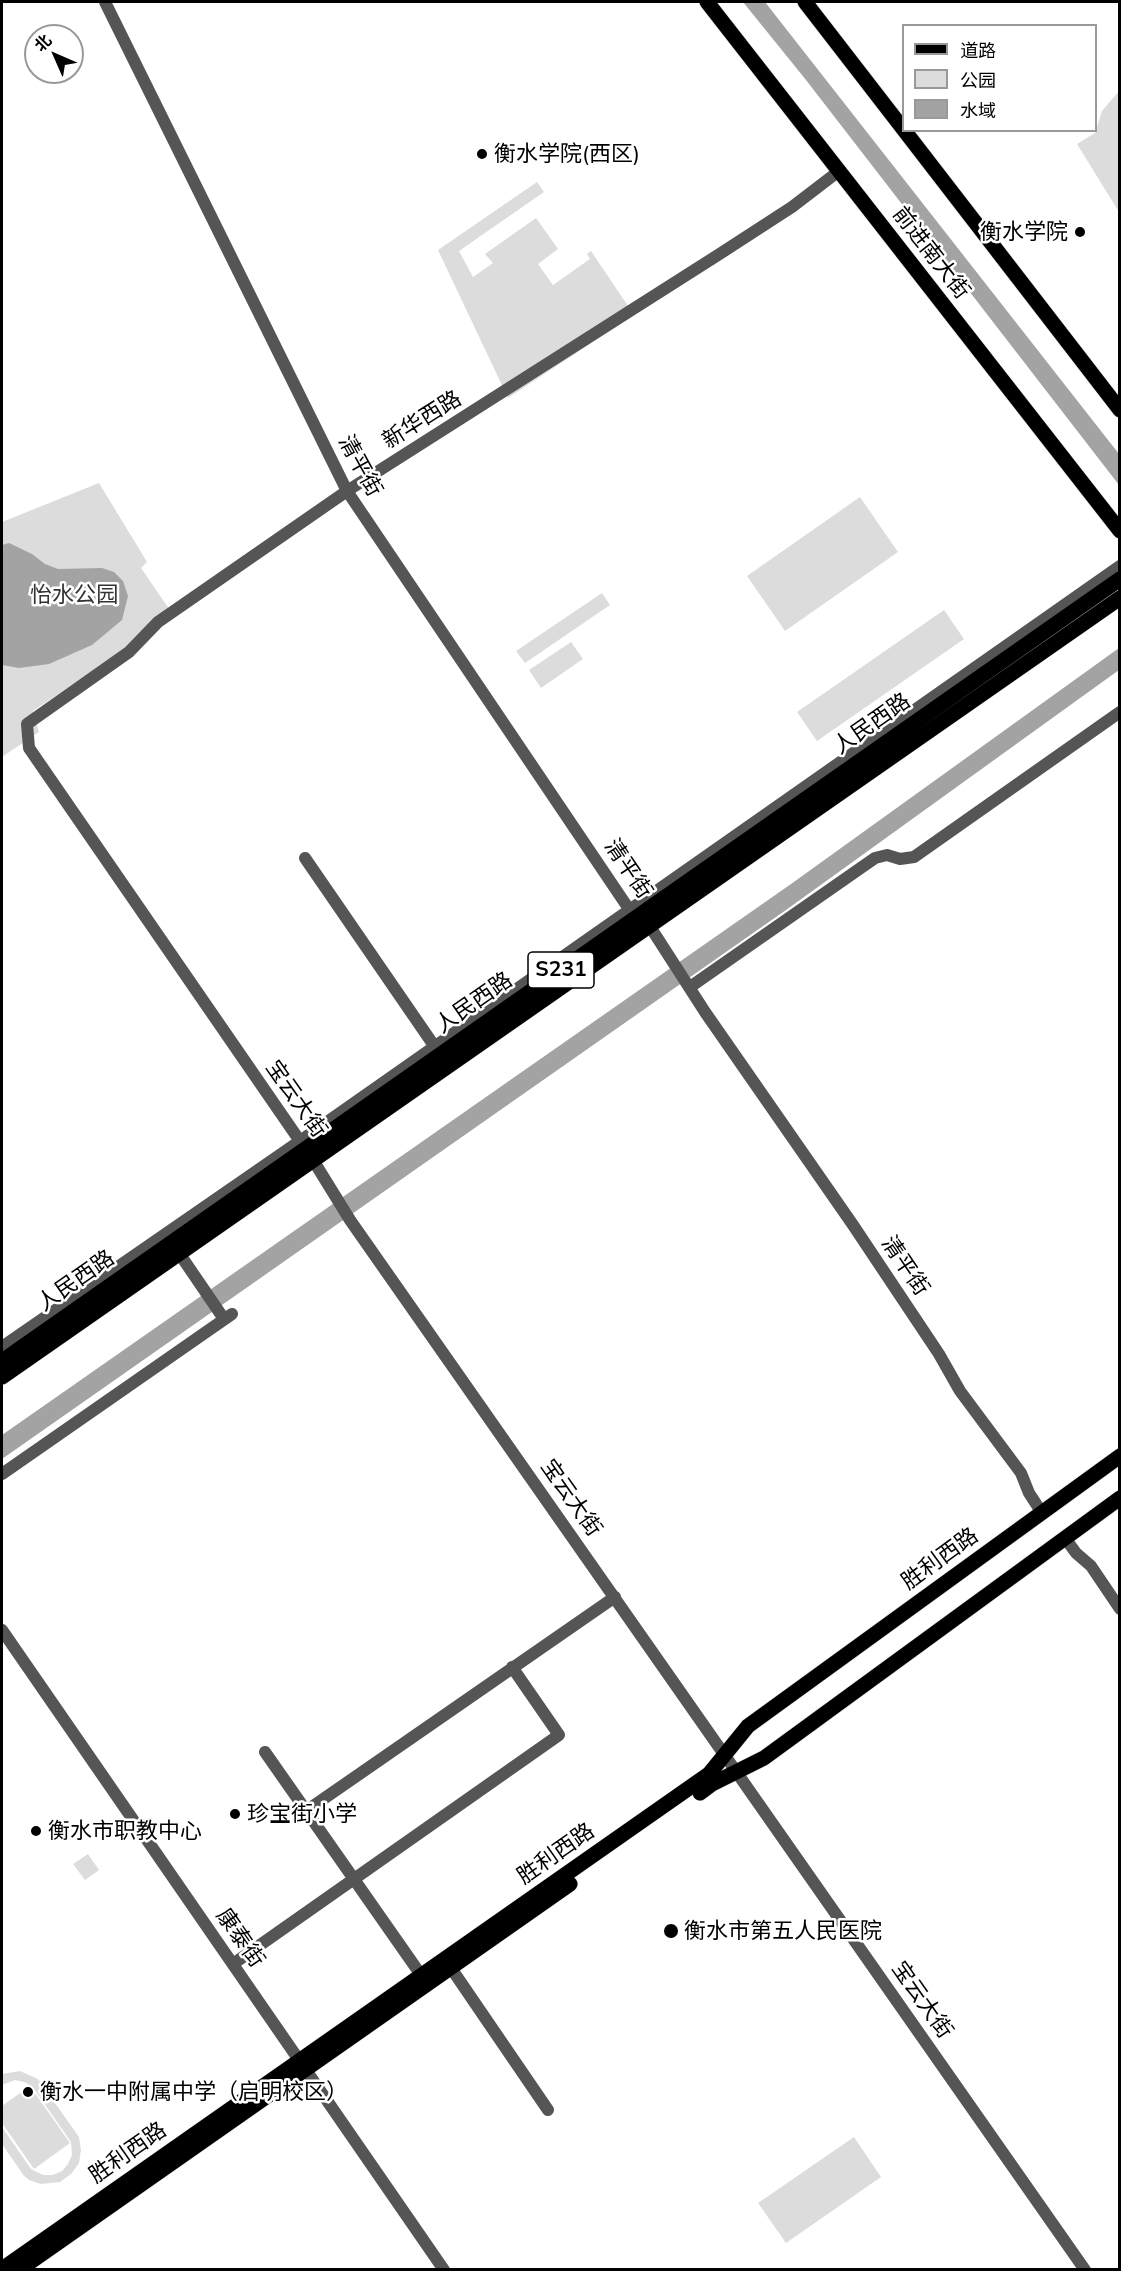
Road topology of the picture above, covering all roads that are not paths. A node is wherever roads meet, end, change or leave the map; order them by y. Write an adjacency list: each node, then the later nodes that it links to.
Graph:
1 (105, 2): 8 (street, 清平街)
2 (707, 2): 6 (main road, 前进南大街)
3 (805, 2): 4 (main road)
4 (902, 127)
5 (906, 132): 7 (main road)
6 (839, 171): 8 (street, 新华西路); 9 (main road, 前进南大街)
7 (1119, 410)
8 (347, 491): 14 (street, 新华西路); 16 (street, 清平街)
9 (1119, 531)
10 (1119, 566): 16 (street)
11 (1119, 579): 16 (main road, 人民西路 / S231)
12 (1119, 597): 17 (main road, 人民西路 / S231)
13 (1119, 712): 18 (street)
14 (29, 748): 20 (street, 宝云大街)
15 (305, 858): 19 (street)
16 (632, 914): 19 (main road, 人民西路 / S231)
17 (649, 925): 18 (street, 清平街); 20 (main road, 人民西路 / S231)
18 (689, 985): 28 (street, 清平街)
19 (437, 1050): 20 (main road, 人民西路 / S231)
20 (306, 1150): 21 (main road, 人民西路 / S231); 22 (street); 23 (main road, 人民西路 / S231); 30 (street, 宝云大街)
21 (179, 1253): 24 (main road, 人民西路 / S231); 26 (street)
22 (2, 1347)
23 (2, 1361)
24 (2, 1377)
25 (1119, 1456): 28 (main road, 胜利西路)
26 (2, 1474)
27 (1119, 1498): 29 (main road, 胜利西路)
28 (1042, 1513): 35 (main road, 胜利西路)
29 (1065, 1538): 31 (street); 36 (main road, 胜利西路)
30 (615, 1597): 33 (street); 35 (street, 宝云大街)
31 (1119, 1609)
32 (2, 1630): 39 (street, 康泰街)
33 (512, 1667): 37 (street); 38 (street)
34 (265, 1752): 37 (street)
35 (725, 1755): 36 (street, 宝云大街); 41 (main road, 胜利西路)
36 (737, 1772): 40 (main road, 胜利西路); 47 (street, 宝云大街)
37 (306, 1811): 38 (street)
38 (354, 1879): 39 (street); 41 (street)
39 (232, 1964): 42 (street, 康泰街)
40 (451, 1968): 42 (main road, 胜利西路); 43 (street)
41 (421, 1975): 42 (main road, 胜利西路)
42 (302, 2065): 44 (main road, 胜利西路); 45 (main road, 胜利西路); 46 (street, 康泰街)
43 (548, 2110)
44 (2, 2269)
45 (19, 2270)
46 (444, 2270)
47 (1085, 2270)

